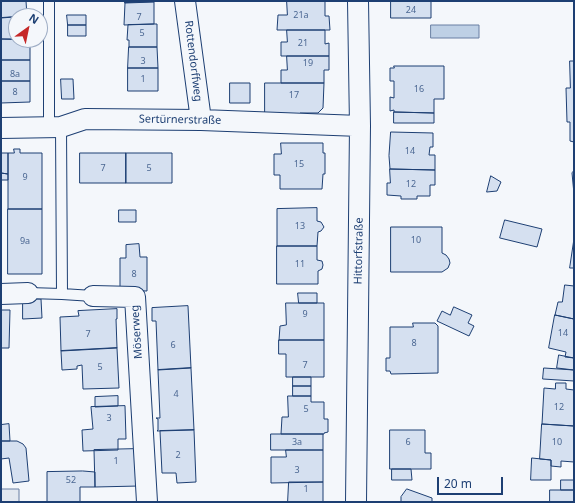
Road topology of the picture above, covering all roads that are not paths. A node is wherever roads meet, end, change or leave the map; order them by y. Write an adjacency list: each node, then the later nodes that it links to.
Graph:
1 (48, 1): 6 (lane)
2 (185, 1): 4 (street, Rottendorffweg)
3 (358, 1): 5 (street, Hittorfstraße)
4 (201, 120): 5 (street, Sertürnerstraße); 6 (street, Sertürnerstraße)
5 (360, 126): 13 (street, Hittorfstraße)
6 (55, 127): 7 (street, Sertürnerstraße); 10 (lane)
7 (1, 128)
8 (28, 293): 9 (street, Möserweg); 10 (lane, Möserweg)
9 (1, 294)
10 (62, 294): 11 (lane, Möserweg)
11 (93, 296): 12 (street, Möserweg)
12 (147, 502)
13 (356, 502)

